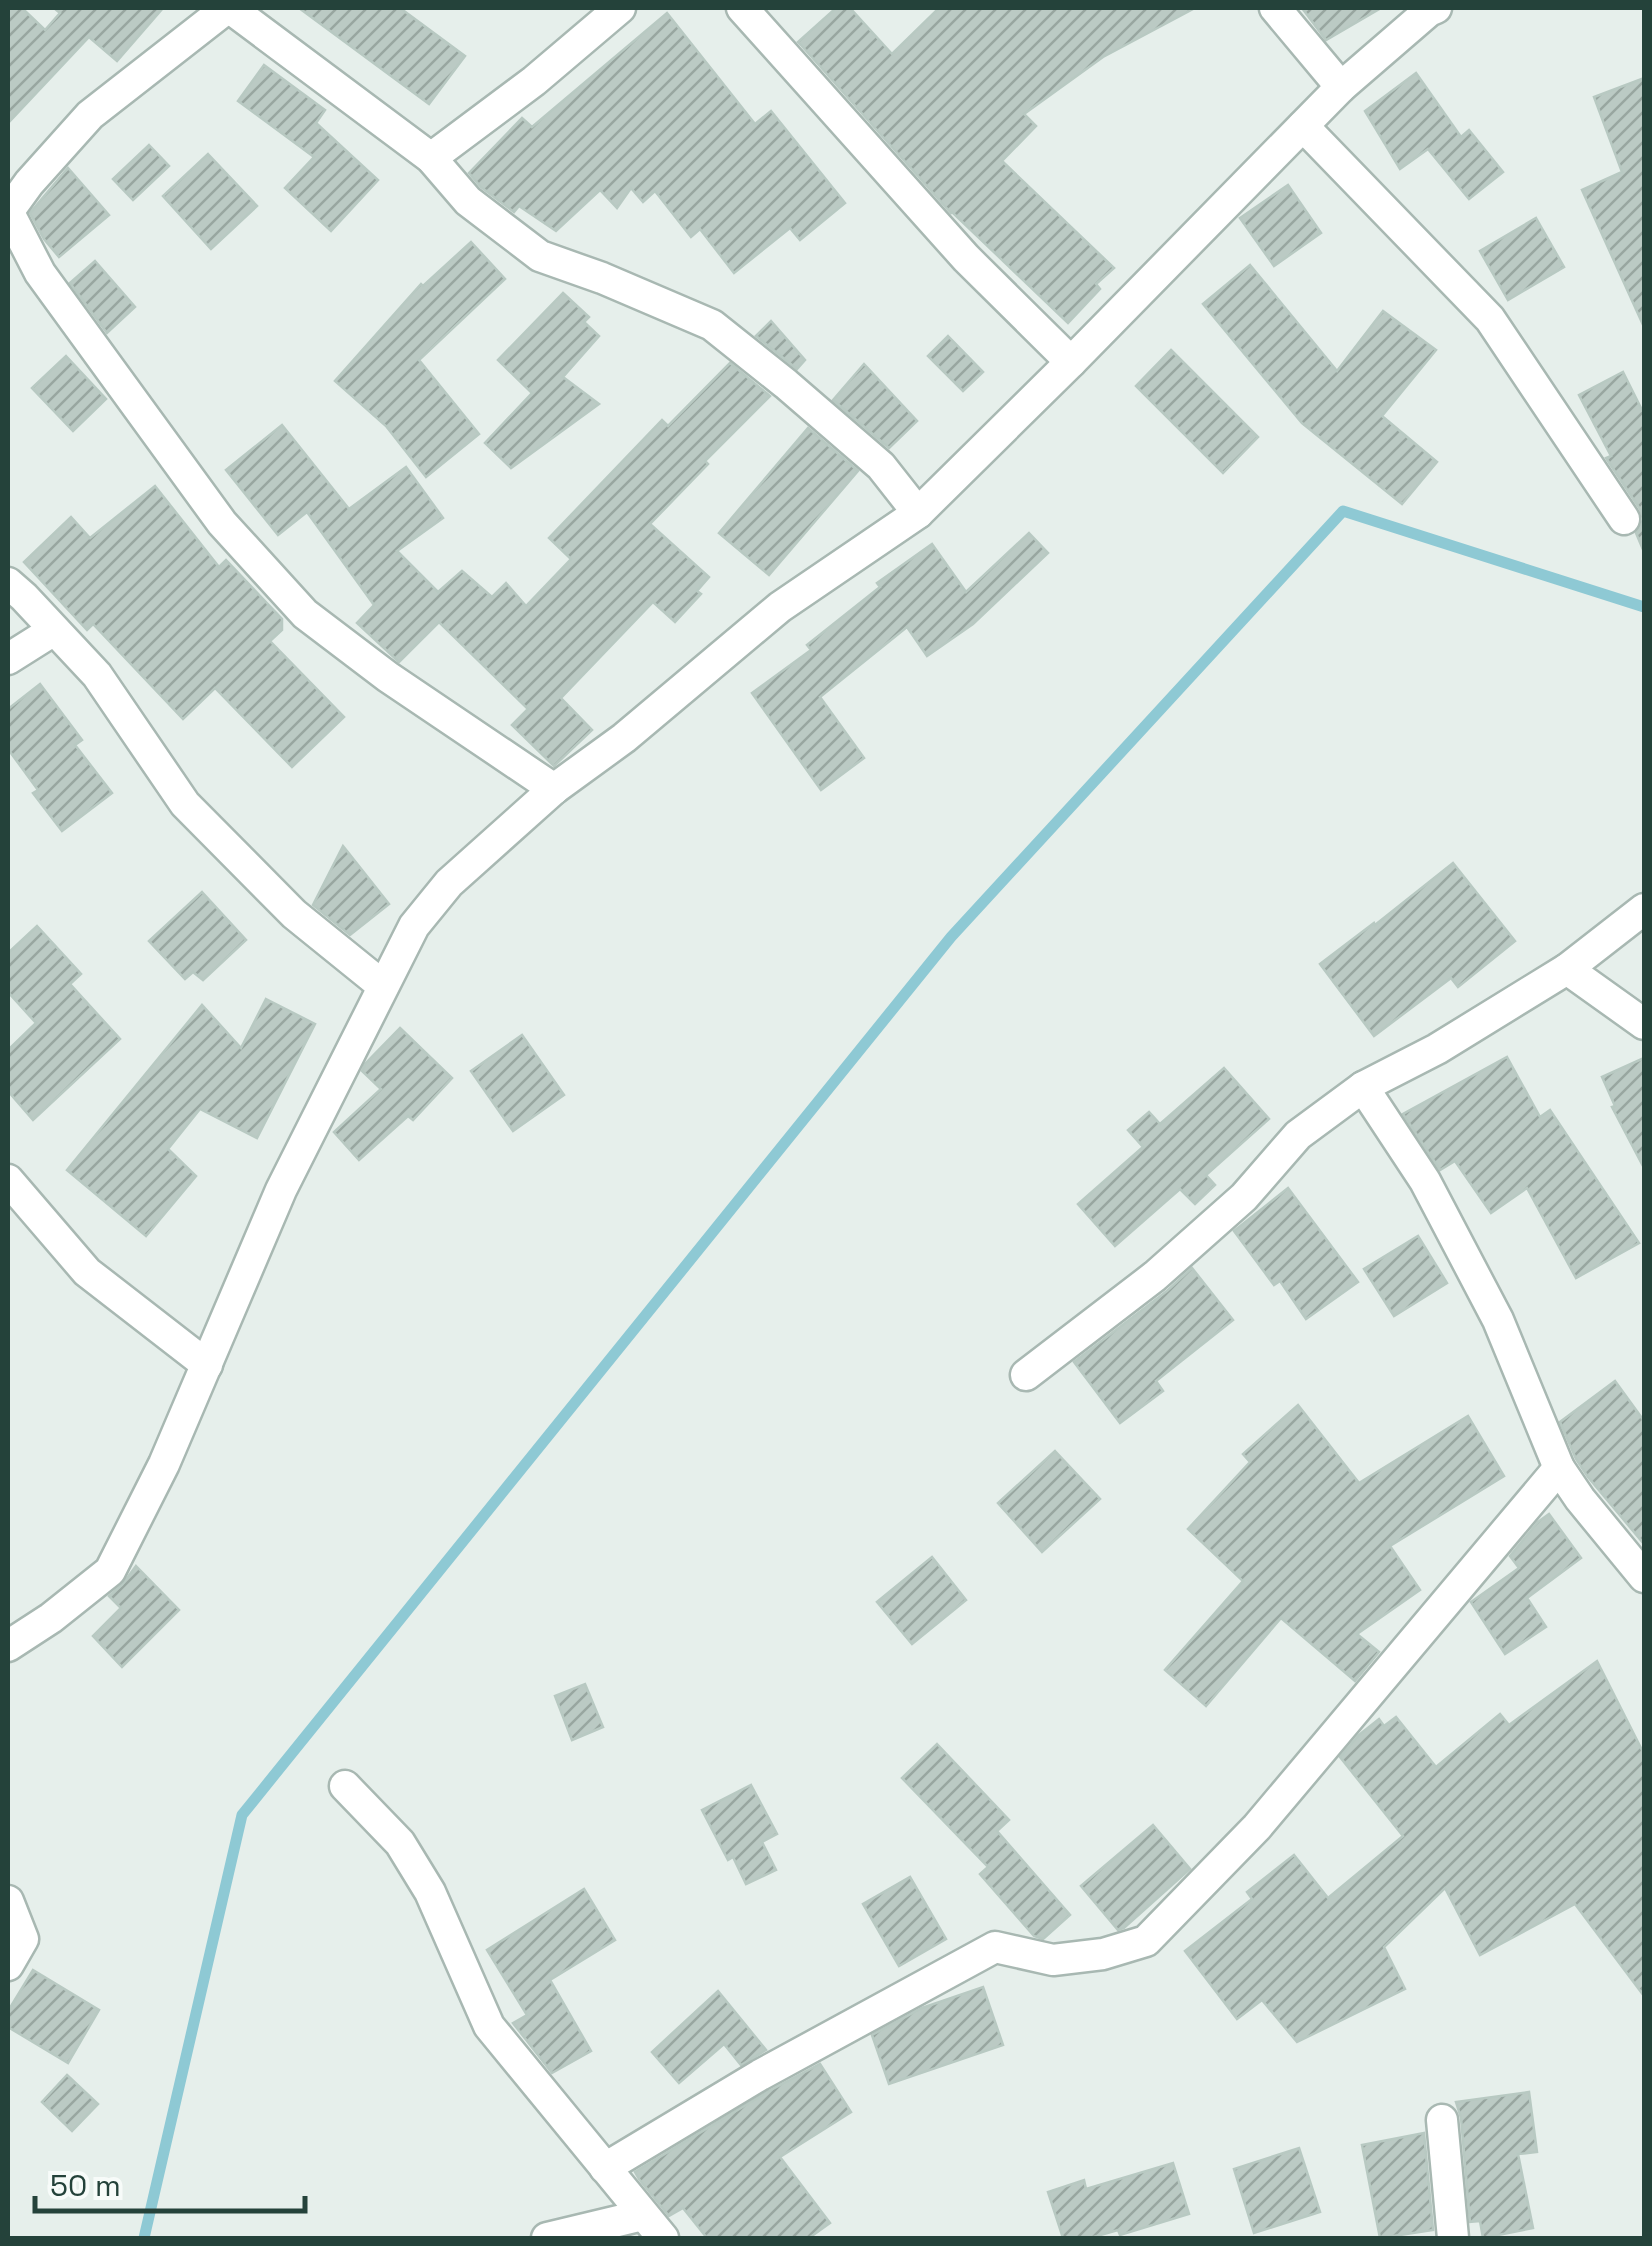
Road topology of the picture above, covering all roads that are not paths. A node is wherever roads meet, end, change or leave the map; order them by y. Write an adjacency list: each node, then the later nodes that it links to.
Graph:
1 (229, 8): 8 (street); 9 (street)
2 (620, 8): 8 (street)
3 (742, 8): 10 (street)
4 (1275, 8): 6 (street)
5 (1436, 8): 6 (street)
6 (1341, 87): 7 (street)
7 (1303, 126): 10 (street); 12 (street)
8 (432, 158): 11 (street)
9 (8, 212): 16 (street)
10 (1072, 362): 11 (street)
11 (918, 513): 16 (street)
12 (1624, 519)
13 (8, 583): 14 (street)
14 (54, 630): 15 (street); 19 (street)
15 (8, 659)
16 (554, 789): 19 (street)
17 (1644, 908): 18 (street)
18 (1567, 969): 20 (street); 21 (street)
19 (383, 986): 23 (street)
20 (1644, 1024)
21 (1363, 1087): 24 (street); 25 (street)
22 (8, 1180): 23 (street)
23 (206, 1365): 27 (street)
24 (1026, 1375)
25 (1558, 1468): 26 (street); 32 (street)
26 (1644, 1577)
27 (14, 1634)
28 (345, 1786): 32 (street)
29 (8, 1902): 30 (street)
30 (8, 1964)
31 (1442, 2120): 35 (street)
32 (606, 2168): 33 (street)
33 (653, 2227): 34 (street)
34 (548, 2238)
35 (1453, 2238)

